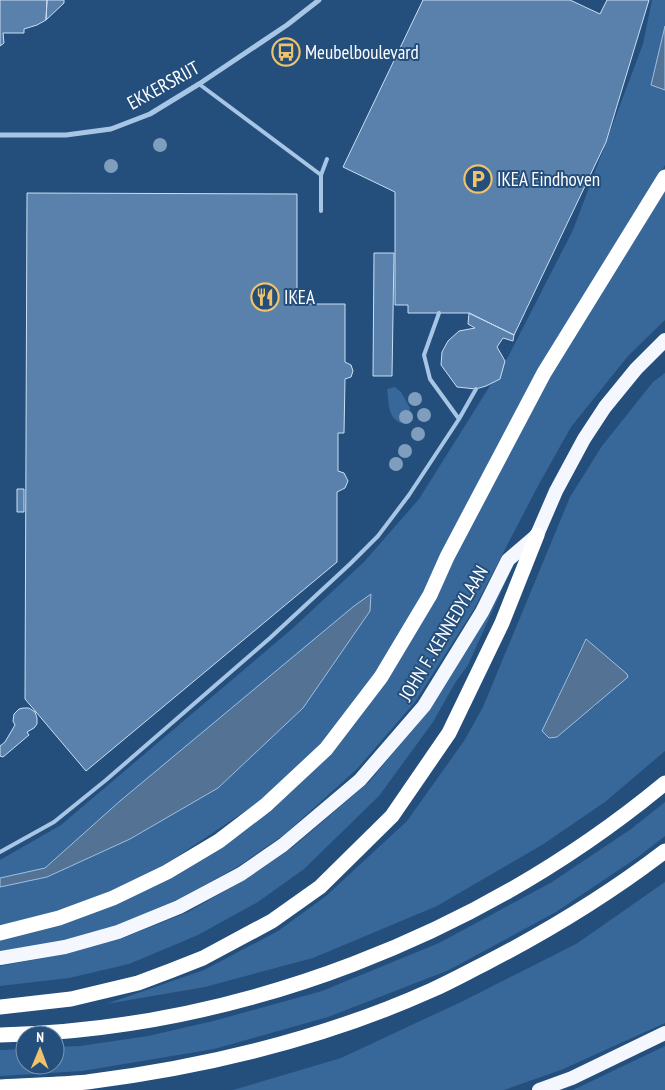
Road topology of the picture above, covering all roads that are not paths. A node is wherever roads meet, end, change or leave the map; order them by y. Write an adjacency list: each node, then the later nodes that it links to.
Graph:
1 (319, 0): 2 (street, EKKERSRIJT)
2 (199, 84): 3 (street, EKKERSRIJT); 5 (lane)
3 (0, 136)
4 (327, 159): 5 (lane)
5 (321, 175): 7 (lane)
6 (665, 177): 16 (highway)
7 (321, 211)
8 (440, 313): 11 (lane)
9 (665, 340): 12 (highway, JOHN F. KENNEDYLAAN)
10 (476, 389): 11 (lane)
11 (459, 419): 14 (lane)
12 (537, 535): 17 (highway, JOHN F. KENNEDYLAAN); 18 (highway)
13 (665, 783): 20 (highway)
14 (0, 852)
15 (665, 852): 21 (highway)
16 (0, 933)
17 (0, 958)
18 (0, 1007)
19 (665, 1033): 22 (highway)
20 (0, 1035)
21 (0, 1087)
22 (539, 1090)

